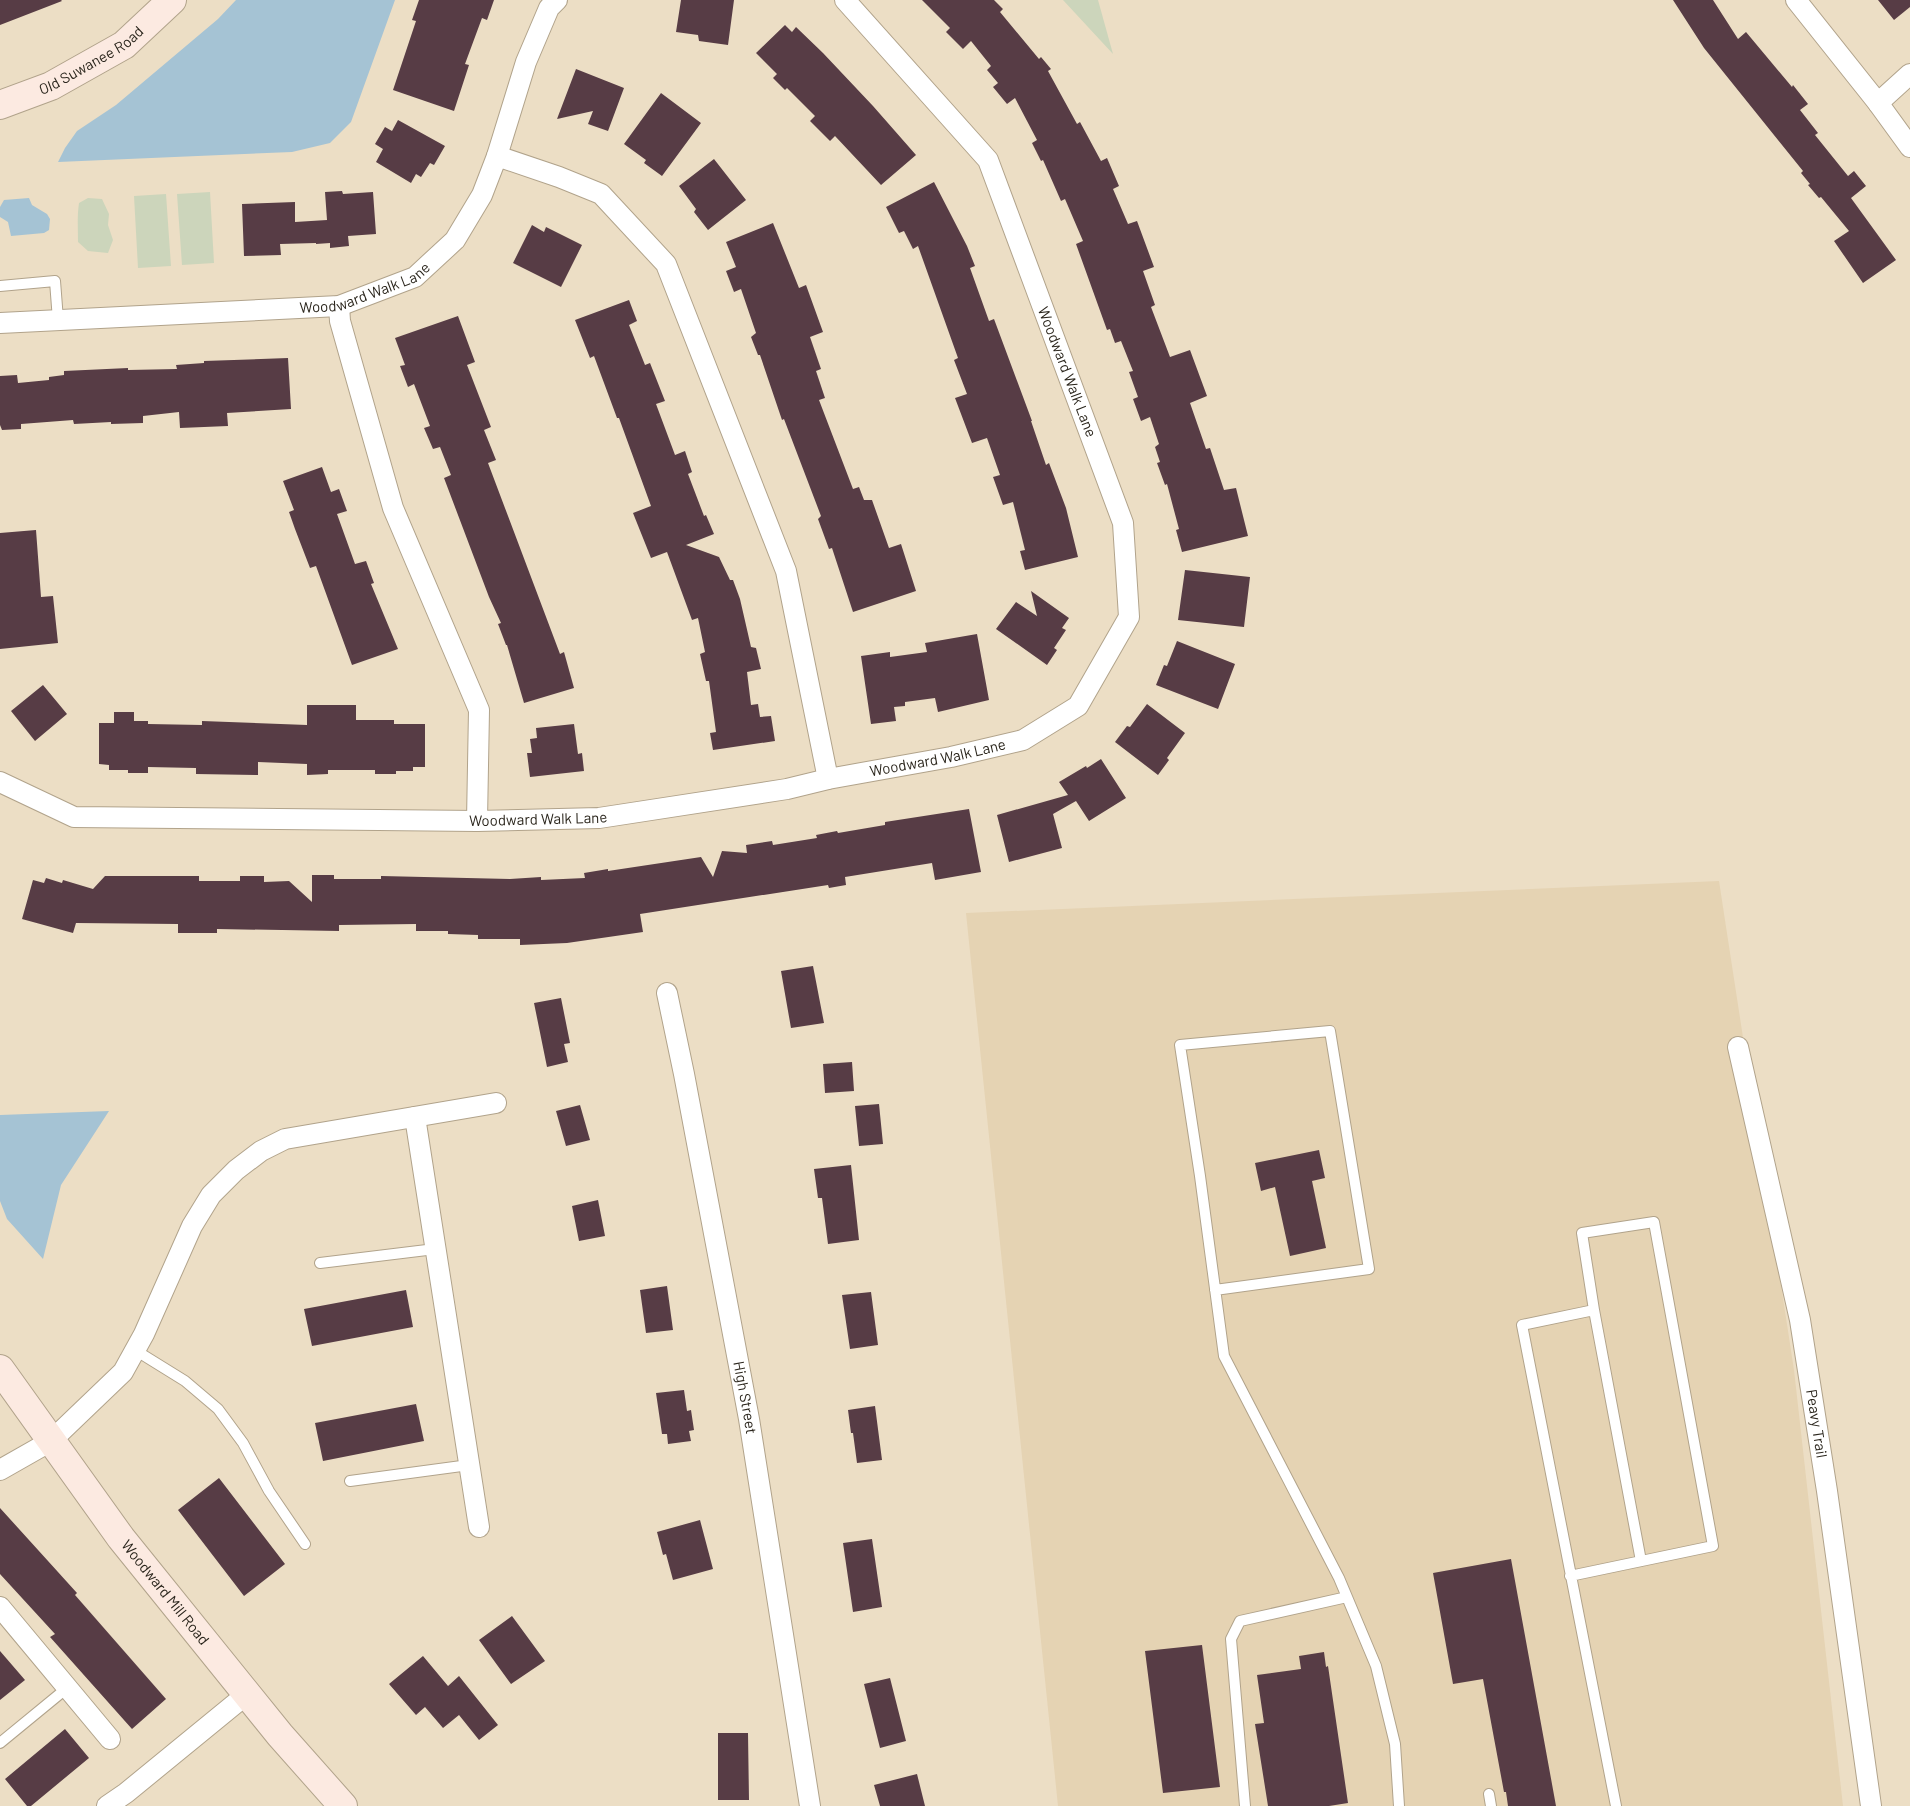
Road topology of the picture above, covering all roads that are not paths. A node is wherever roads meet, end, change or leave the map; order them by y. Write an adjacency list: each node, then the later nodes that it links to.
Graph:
1 (172, 0): 7 (street, Old Suwanee Road)
2 (556, 0): 9 (street, Woodward Walk Lane)
3 (845, 0): 14 (street, Woodward Walk Lane)
4 (1796, 0): 6 (street)
5 (1910, 74): 6 (street)
6 (1878, 103): 8 (street)
7 (0, 105)
8 (1910, 147)
9 (497, 156): 11 (street, Woodward Walk Lane); 14 (street)
10 (0, 286): 12 (lane)
11 (340, 306): 12 (street, Woodward Walk Lane); 16 (street)
12 (58, 320): 13 (street, Woodward Walk Lane)
13 (0, 323)
14 (828, 779): 16 (street, Woodward Walk Lane)
15 (0, 782): 16 (street, Woodward Walk Lane)
16 (477, 821)
17 (667, 993): 44 (street, High Street)
18 (1738, 1047): 49 (street, Peavy Trail)
19 (496, 1103): 20 (street)
20 (414, 1117): 21 (street); 25 (street)
21 (435, 1249): 22 (lane); 28 (street)
22 (320, 1262)
23 (1215, 1290): 23 (lane); 35 (lane)
24 (1594, 1310): 33 (lane); 33 (lane); 34 (lane)
25 (135, 1350): 27 (street); 32 (lane)
26 (0, 1369): 27 (street, Woodward Mill Road)
27 (51, 1441): 29 (street); 38 (street, Woodward Mill Road)
28 (469, 1466): 30 (lane); 31 (street)
29 (0, 1470)
30 (350, 1480)
31 (479, 1527)
32 (305, 1544)
33 (1641, 1561): 34 (lane)
34 (1570, 1576): 48 (lane)
35 (1347, 1597): 45 (lane); 46 (lane)
36 (0, 1607): 37 (street)
37 (67, 1688): 39 (street); 40 (lane)
38 (247, 1694): 42 (street); 43 (street, Woodward Mill Road)
39 (110, 1739)
40 (0, 1743)
41 (1489, 1794): 47 (lane)
42 (107, 1806)
43 (343, 1806)
44 (810, 1806)
45 (1245, 1806)
46 (1399, 1806)
47 (1491, 1806)
48 (1616, 1806)
49 (1871, 1806)

